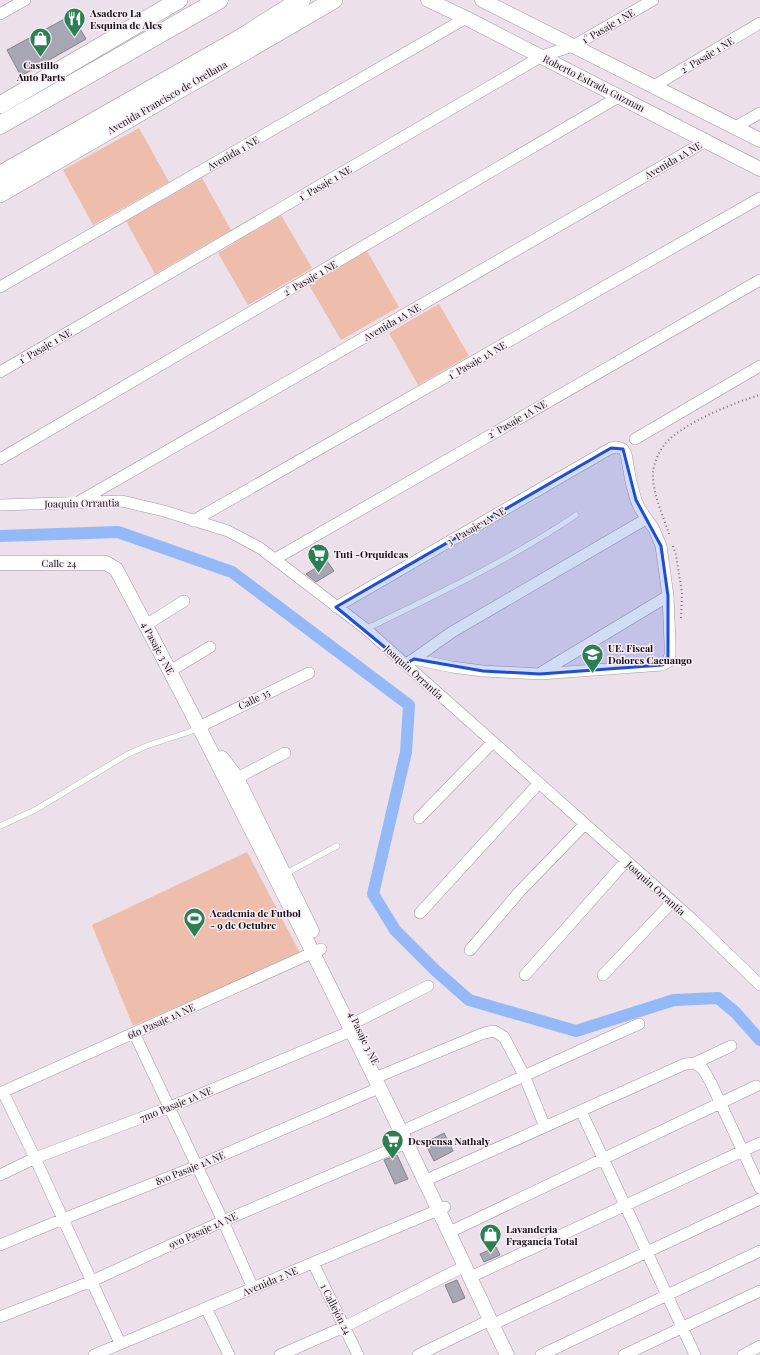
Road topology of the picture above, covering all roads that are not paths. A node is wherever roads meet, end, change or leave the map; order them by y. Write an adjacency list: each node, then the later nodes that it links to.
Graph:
1 (25, 0): 9 (street)
2 (179, 0): 19 (main road)
3 (219, 0): 21 (highway)
4 (301, 0): 26 (highway, Avenida Francisco de Orellana)
5 (334, 0): 27 (main road, Avenida Francisco de Orellana)
6 (428, 0): 10 (street, Roberto Estrada Guzman)
7 (653, 0): 14 (street, 1° Pasaje 1 NE)
8 (491, 2): 12 (street)
9 (0, 14)
10 (466, 18): 13 (street, Roberto Estrada Guzman); 30 (street, Avenida 1 NE)
11 (760, 23): 17 (street, 2° Pasaje 1 NE)
12 (543, 31): 13 (street); 14 (street)
13 (526, 48): 15 (street, Roberto Estrada Guzman)
14 (578, 48): 15 (street, 1° Pasaje 1 NE); 16 (street); 17 (street)
15 (542, 56): 16 (street, Roberto Estrada Guzman); 32 (street, 1° Pasaje 1 NE)
16 (562, 66): 18 (street, Roberto Estrada Guzman)
17 (654, 86): 22 (street)
18 (620, 96): 24 (street, Roberto Estrada Guzman); 34 (street, 2° Pasaje 1 NE)
19 (0, 105)
20 (760, 113): 22 (street)
21 (0, 125)
22 (734, 127): 23 (street)
23 (760, 140)
24 (706, 141): 25 (street, Roberto Estrada Guzman); 35 (street, Avenida 1A NE)
25 (760, 169)
26 (0, 175)
27 (0, 194)
28 (760, 198): 39 (street, 1° Pasaje 1A NE)
29 (760, 280): 40 (street, 2° Pasaje 1A NE)
30 (0, 287)
31 (760, 366): 33 (street)
32 (0, 372)
33 (635, 439)
34 (0, 459)
35 (78, 502): 36 (street, Joaquin Orrantia); 39 (street, Joaquin Orrantia)
36 (0, 505)
37 (576, 515): 47 (lane)
38 (646, 519): 43 (street); 45 (street, 3° Pasaje 1A NE); 49 (street)
39 (193, 521): 40 (street, Joaquin Orrantia)
40 (275, 559): 45 (street, Joaquin Orrantia)
41 (0, 563): 42 (street, Calle 24)
42 (116, 569): 46 (street, 4 Pasaje 3 NE)
43 (668, 596): 52 (street); 52 (street)
44 (184, 601): 46 (street)
45 (336, 607): 47 (street, Joaquin Orrantia)
46 (146, 626): 50 (street, 4 Pasaje 3 NE)
47 (366, 630): 49 (street, Joaquin Orrantia)
48 (210, 647): 50 (street)
49 (410, 662): 52 (street); 54 (street, Joaquin Orrantia)
50 (170, 670): 53 (street, 4 Pasaje 3 NE)
51 (309, 672): 53 (street, Calle 35)
52 (540, 674)
53 (199, 727): 56 (street, 4 Pasaje 3 NE); 60 (lane); 67 (street, 4 Pasaje 3 NE)
54 (492, 742): 57 (street, Joaquin Orrantia); 58 (street)
55 (285, 753): 56 (street)
56 (237, 778): 63 (street, 4 Pasaje 3 NE)
57 (539, 783): 59 (street, Joaquin Orrantia); 65 (street)
58 (419, 818)
59 (585, 824): 62 (street, Joaquin Orrantia); 66 (street)
60 (0, 826)
61 (337, 846): 63 (lane)
62 (626, 861): 64 (street, Joaquin Orrantia); 68 (street)
63 (285, 874): 67 (street, 4 Pasaje 3 NE)
64 (672, 902): 69 (street); 70 (street, Joaquin Orrantia)
65 (420, 913)
66 (470, 950)
67 (317, 951): 73 (street, 4 Pasaje 3 NE); 74 (street, 6to Pasaje 1A NE)
68 (524, 975)
69 (603, 975)
70 (760, 985)
71 (428, 986): 73 (street, 7mo Pasaje 1A NE)
72 (639, 1024): 77 (street)
73 (353, 1027): 78 (street, 4 Pasaje 3 NE); 82 (street, 7mo Pasaje 1A NE)
74 (134, 1033): 80 (street, 6to Pasaje 1A NE); 82 (street)
75 (731, 1046): 76 (street)
76 (695, 1063): 81 (street); 83 (street)
77 (524, 1075): 78 (street, 8vo Pasaje 1A NE); 84 (street); 85 (street)
78 (380, 1081): 85 (street, 4 Pasaje 3 NE); 86 (street, 4 Pasaje 3 NE); 91 (street, 8vo Pasaje 1A NE)
79 (756, 1086): 81 (street)
80 (1, 1093): 89 (street)
81 (720, 1103): 88 (street); 90 (street)
82 (170, 1107): 89 (street, 7mo Pasaje 1A NE); 91 (street)
83 (581, 1111): 84 (street); 90 (street)
84 (545, 1127): 93 (street)
85 (409, 1128): 93 (street, 4 Pasaje 3 NE)
86 (406, 1143): 93 (street, 4 Pasaje 3 NE); 99 (street, 9vo Pasaje 1A NE)
87 (760, 1143): 88 (street)
88 (743, 1151): 94 (street); 96 (street)
89 (36, 1158): 92 (street, 7mo Pasaje 1A NE); 98 (street)
90 (603, 1159): 96 (street); 100 (street)
91 (198, 1166): 98 (street, 8vo Pasaje 1A NE); 99 (street)
92 (0, 1175)
93 (428, 1180): 97 (street, 4 Pasaje 3 NE)
94 (760, 1188)
95 (760, 1199): 103 (street)
96 (625, 1205): 103 (street); 106 (street)
97 (442, 1209): 100 (street, 4 Pasaje 3 NE); 104 (street, Avenida 2 NE); 105 (street, 4 Pasaje 3 NE)
98 (63, 1219): 101 (street, 8vo Pasaje 1A NE); 107 (street)
99 (223, 1221): 107 (street, 9vo Pasaje 1A NE); 108 (street)
100 (456, 1229): 106 (street, 4 Pasaje 3 NE)
101 (0, 1246)
102 (760, 1251): 110 (street)
103 (647, 1252): 110 (street); 113 (street)
104 (313, 1263): 108 (street, Avenida 2 NE); 114 (street, 1 Callejón 24)
105 (465, 1266): 113 (street, 4 Pasaje 3 NE); 114 (street)
106 (478, 1274): 113 (street, 4 Pasaje 3 NE)
107 (92, 1281): 112 (street, 9vo Pasaje 1A NE); 116 (street)
108 (253, 1288): 111 (street, Avenida 2 NE)
109 (760, 1291): 115 (street)
110 (667, 1295): 115 (street); 125 (street)
111 (206, 1308): 116 (street, Avenida 2 NE); 119 (street)
112 (0, 1317)
113 (495, 1320): 122 (street); 123 (street, 4 Pasaje 3 NE); 124 (street, 4 Pasaje 3 NE)
114 (344, 1327): 120 (street); 121 (street, 1 Callejón 24)
115 (683, 1328): 126 (street); 127 (street)
116 (120, 1343): 118 (street, Avenida 2 NE)
117 (760, 1346): 128 (street)
118 (97, 1354)
119 (229, 1355)
120 (280, 1355)
121 (358, 1355)
122 (418, 1355)
123 (507, 1355)
124 (516, 1355)
125 (541, 1355)
126 (624, 1355)
127 (695, 1355)
128 (743, 1355)

